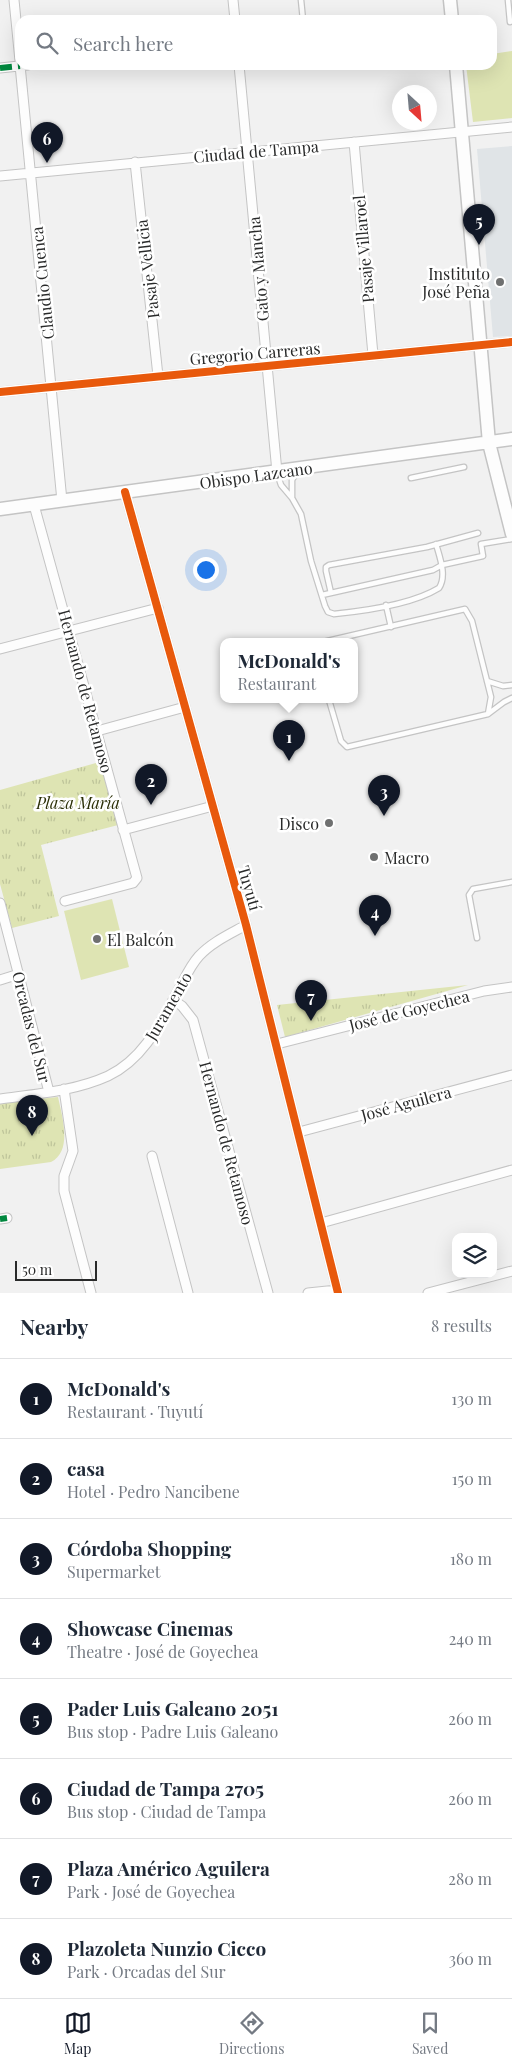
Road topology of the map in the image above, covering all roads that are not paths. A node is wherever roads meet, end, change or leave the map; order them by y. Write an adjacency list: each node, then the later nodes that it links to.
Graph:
1 (14, 0): 6 (street, Claudio Cuenca)
2 (233, 0): 7 (street)
3 (301, 0): 8 (lane)
4 (450, 0): 9 (main road)
5 (508, 0): 10 (lane)
6 (16, 15)
7 (234, 15)
8 (302, 15)
9 (452, 15)
10 (510, 22)
11 (15, 65): 12 (street)
12 (0, 68)
13 (22, 70): 21 (street, Claudio Cuenca)
14 (240, 70): 19 (street, Gato y Mancha)
15 (456, 70): 17 (main road)
16 (512, 127): 17 (street, Ciudad de Tampa)
17 (462, 132): 18 (street, Ciudad de Tampa); 24 (main road)
18 (354, 142): 19 (street, Ciudad de Tampa); 25 (street, Pasaje Villaroel)
19 (248, 152): 20 (street, Ciudad de Tampa); 26 (street, Gato y Mancha)
20 (135, 162): 21 (street, Ciudad de Tampa); 27 (street, Pasaje Vellicia)
21 (31, 173): 22 (street, Ciudad de Tampa); 28 (street, Claudio Cuenca)
22 (0, 176)
23 (512, 342): 24 (street, Gregorio Carreras)
24 (481, 344): 25 (street, Gregorio Carreras); 31 (main road)
25 (373, 355): 26 (street, Gregorio Carreras)
26 (267, 367): 27 (street, Gregorio Carreras); 34 (street, Gato y Mancha)
27 (158, 376): 28 (street, Gregorio Carreras)
28 (53, 387): 29 (street, Gregorio Carreras); 38 (street, Claudio Cuenca)
29 (0, 392)
30 (512, 440): 31 (main road, Obispo Lazcano)
31 (489, 443): 33 (main road, Obispo Lazcano); 42 (main road)
32 (464, 467): 35 (lane)
33 (300, 469): 34 (main road, Obispo Lazcano); 37 (lane)
34 (277, 472): 36 (main road, Obispo Lazcano); 37 (lane, Gato y Mancha)
35 (411, 478)
36 (126, 492): 38 (main road, Obispo Lazcano); 49 (street, Tuyutí)
37 (292, 498): 47 (lane, Gato y Mancha)
38 (62, 501): 39 (main road, Obispo Lazcano)
39 (34, 505): 40 (main road, Obispo Lazcano); 51 (street, Hernando de Retamoso)
40 (0, 509)
41 (478, 533): 44 (lane)
42 (512, 534)
43 (512, 539): 45 (lane)
44 (436, 544): 45 (lane); 46 (lane)
45 (442, 566): 46 (lane); 48 (lane)
46 (331, 593): 47 (lane)
47 (322, 595): 48 (lane, Gato y Mancha)
48 (386, 605): 50 (lane)
49 (158, 608): 51 (street); 58 (street, Tuyutí)
50 (391, 627): 52 (lane); 54 (lane)
51 (70, 631): 53 (street); 60 (street, Hernando de Retamoso)
52 (341, 638)
53 (0, 649)
54 (487, 681): 55 (lane); 59 (lane)
55 (512, 684)
56 (512, 698): 59 (lane)
57 (330, 703): 59 (lane)
58 (185, 706): 60 (street); 61 (street, Tuyutí)
59 (488, 714)
60 (97, 731): 62 (street, Hernando de Retamoso)
61 (213, 806): 62 (street); 66 (street, Tuyutí)
62 (124, 830): 64 (street, Hernando de Retamoso)
63 (512, 882): 67 (lane)
64 (65, 902)
65 (0, 903): 68 (street, Orcadas del Sur)
66 (246, 925): 71 (street, Juramento); 72 (street, Tuyutí)
67 (477, 938)
68 (19, 974): 69 (street); 75 (street, Orcadas del Sur)
69 (0, 980)
70 (512, 987): 72 (street, José de Goyechea)
71 (173, 1000): 74 (street, Juramento); 85 (street, Hernando de Retamoso)
72 (277, 1044): 77 (street, Tuyutí)
73 (512, 1075): 77 (street, José Aguilera)
74 (64, 1089): 75 (street, Juramento); 83 (street, Orcadas del Sur)
75 (49, 1092): 76 (street, Juramento)
76 (0, 1099)
77 (299, 1132): 80 (street, Tuyutí)
78 (152, 1156): 84 (street)
79 (512, 1170): 80 (street)
80 (321, 1223): 82 (street, Tuyutí)
81 (512, 1271): 87 (street)
82 (338, 1291): 86 (street)
83 (91, 1293)
84 (188, 1293)
85 (268, 1293)
86 (308, 1293)
87 (428, 1293)

